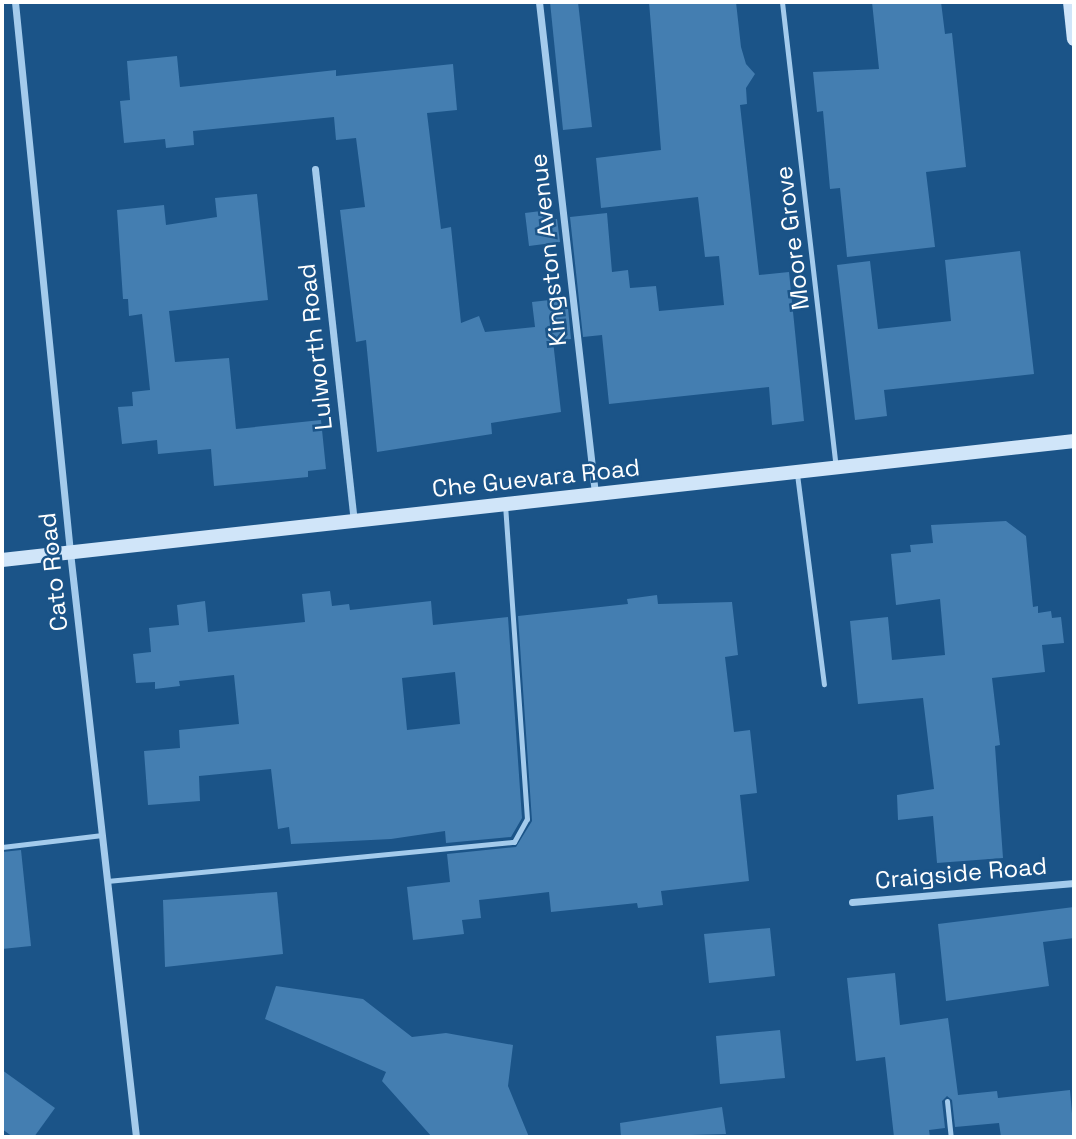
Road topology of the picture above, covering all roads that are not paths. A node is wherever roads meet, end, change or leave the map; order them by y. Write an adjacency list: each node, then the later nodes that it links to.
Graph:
1 (15, 2): 13 (street, Cato Road)
2 (539, 2): 10 (street, Kingston Avenue)
3 (782, 2): 8 (lane, Moore Grove)
4 (1070, 2): 5 (street)
5 (1074, 39)
6 (315, 169): 12 (street, Lulworth Road)
7 (1074, 441): 8 (street, Che Guevara Road)
8 (836, 470): 9 (street, Che Guevara Road)
9 (797, 474): 10 (street, Che Guevara Road); 15 (lane)
10 (595, 494): 11 (street, Che Guevara Road)
11 (505, 504): 12 (street, Che Guevara Road); 18 (lane)
12 (354, 520): 13 (street, Che Guevara Road)
13 (70, 552): 14 (street, Che Guevara Road); 16 (street, Cato Road)
14 (2, 560)
15 (824, 684)
16 (102, 835): 17 (lane); 18 (street, Cato Road)
17 (2, 847)
18 (107, 881): 22 (street, Cato Road)
19 (1074, 883): 20 (street, Craigside Road)
20 (852, 902)
21 (947, 1101): 23 (lane)
22 (136, 1137)
23 (951, 1137)

